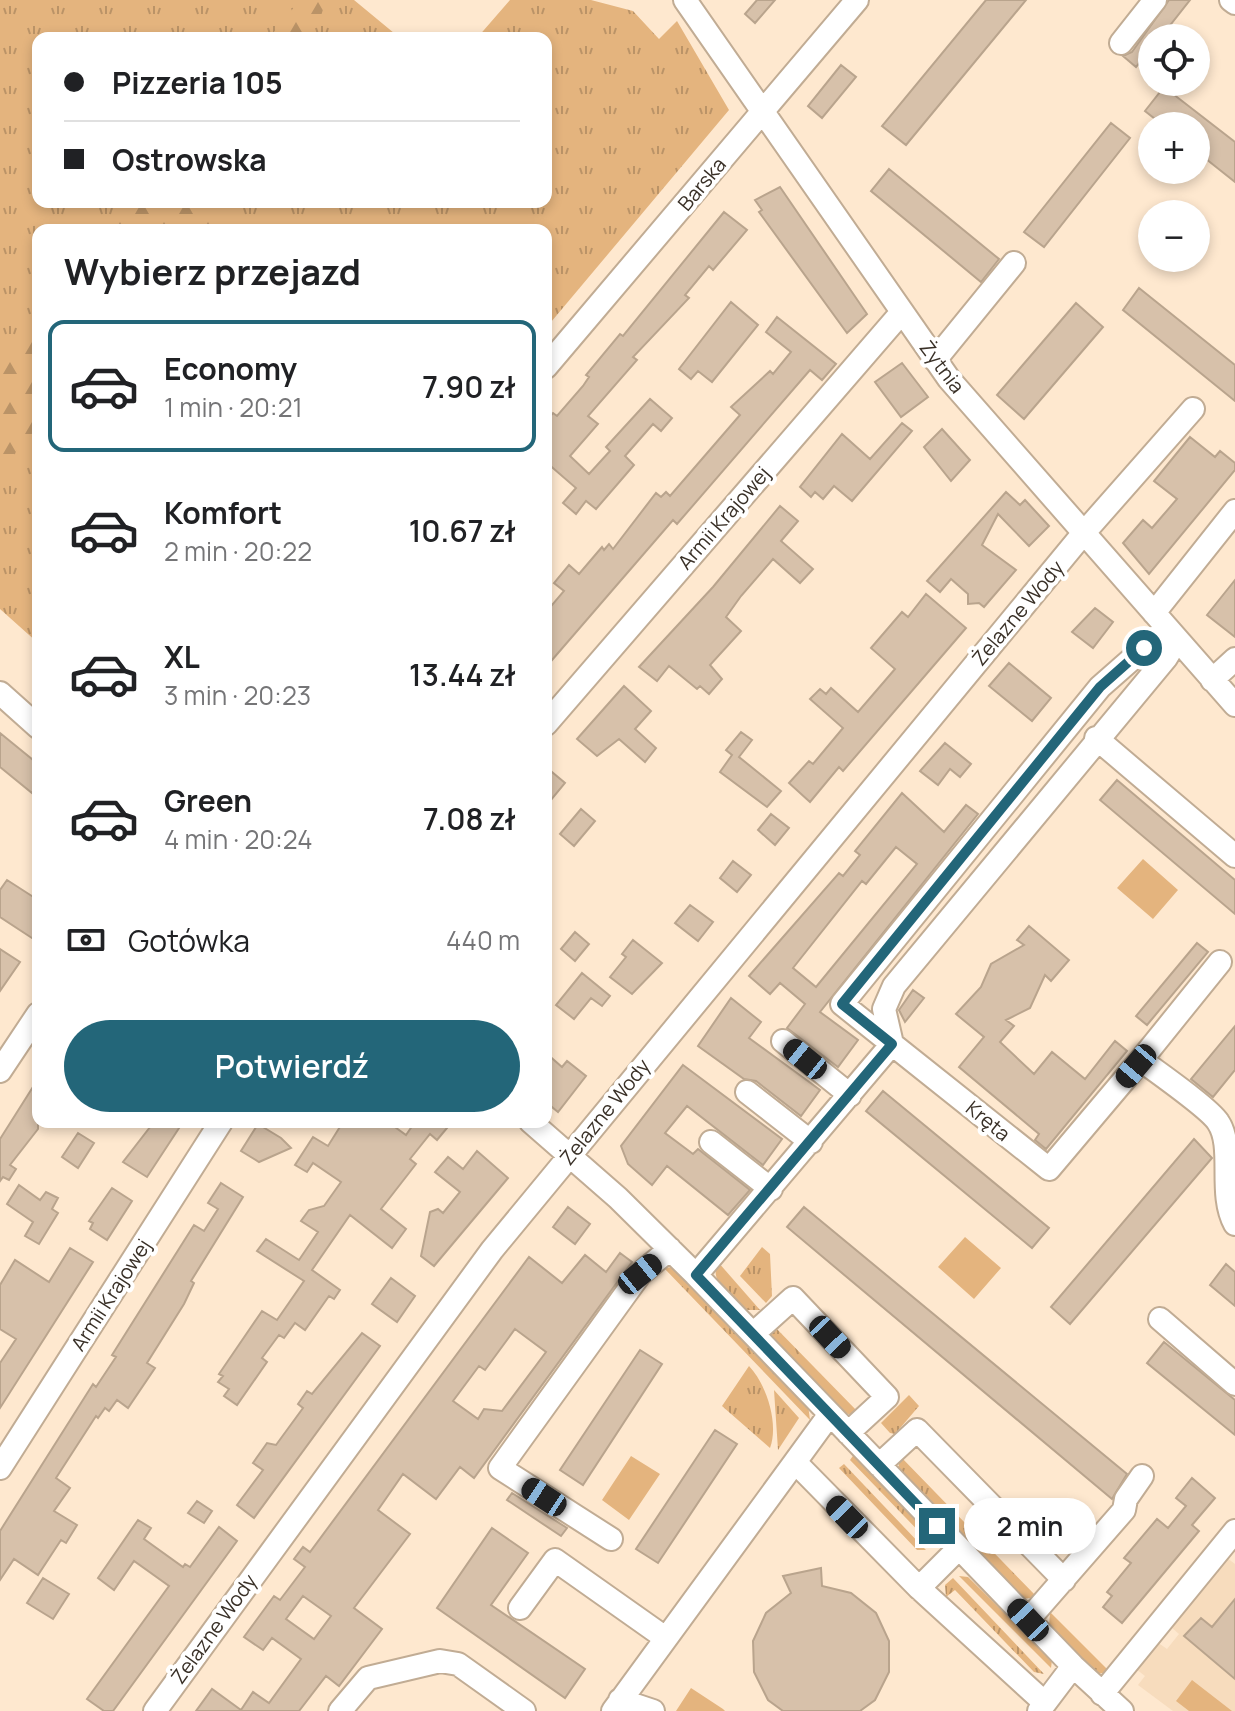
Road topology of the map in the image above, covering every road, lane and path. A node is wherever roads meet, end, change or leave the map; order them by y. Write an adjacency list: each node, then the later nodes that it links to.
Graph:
1 (685, 0): 5 (street, Żytnia)
2 (857, 0): 5 (street, Barska)
3 (1155, 0): 4 (street)
4 (1121, 43)
5 (762, 113): 7 (street, Żytnia); 8 (street, Barska)
6 (1014, 263): 9 (street)
7 (902, 312): 9 (street, Żytnia); 18 (street, Armii Krajowej)
8 (552, 360)
9 (935, 360): 12 (street, Żytnia)
10 (1193, 409): 12 (street, Żelazne Wody)
11 (1235, 511): 13 (street)
12 (1082, 535): 13 (street, Żytnia); 34 (street, Żelazne Wody)
13 (1166, 627): 15 (street, Żytnia); 20 (street); 25 (street)
14 (1235, 659): 15 (street)
15 (1212, 680): 17 (street, Żytnia)
16 (0, 693): 19 (street)
17 (1235, 705)
18 (552, 717)
19 (32, 722)
20 (1096, 738): 21 (street); 25 (street)
21 (1235, 856)
22 (1220, 962): 26 (street)
23 (32, 1023): 27 (street)
24 (783, 1041): 29 (street)
25 (892, 1044): 26 (street, Kręta); 29 (street)
26 (1141, 1060): 36 (street)
27 (0, 1071)
28 (747, 1092): 33 (street)
29 (850, 1095): 33 (street)
30 (217, 1128): 46 (street, Armii Krajowej)
31 (538, 1128): 34 (street)
32 (711, 1142): 35 (street)
33 (811, 1142): 35 (street)
34 (569, 1154): 37 (street); 60 (street, Żelazne Wody)
35 (771, 1189): 38 (street)
36 (1235, 1224)
37 (670, 1249): 38 (street); 49 (street)
38 (696, 1275): 40 (street)
39 (1160, 1319): 41 (street)
40 (753, 1334): 42 (street); 43 (street)
41 (1235, 1384)
42 (830, 1414): 43 (street); 44 (street)
43 (848, 1433): 45 (street)
44 (795, 1462): 52 (street); 55 (street)
45 (879, 1465): 50 (street); 51 (street)
46 (0, 1468)
47 (1142, 1476): 51 (street)
48 (1235, 1531): 57 (street)
49 (611, 1539)
50 (959, 1548): 52 (street); 54 (street)
51 (1064, 1580): 54 (street)
52 (919, 1588): 59 (street)
53 (520, 1608): 55 (street)
54 (1028, 1620): 56 (street)
55 (664, 1637): 58 (street)
56 (1073, 1666): 57 (street); 59 (street)
57 (1102, 1694): 64 (street)
58 (616, 1706): 63 (street)
59 (1042, 1707)
60 (155, 1711)
61 (340, 1711): 62 (street)
62 (524, 1711)
63 (653, 1711)
64 (1122, 1711)

